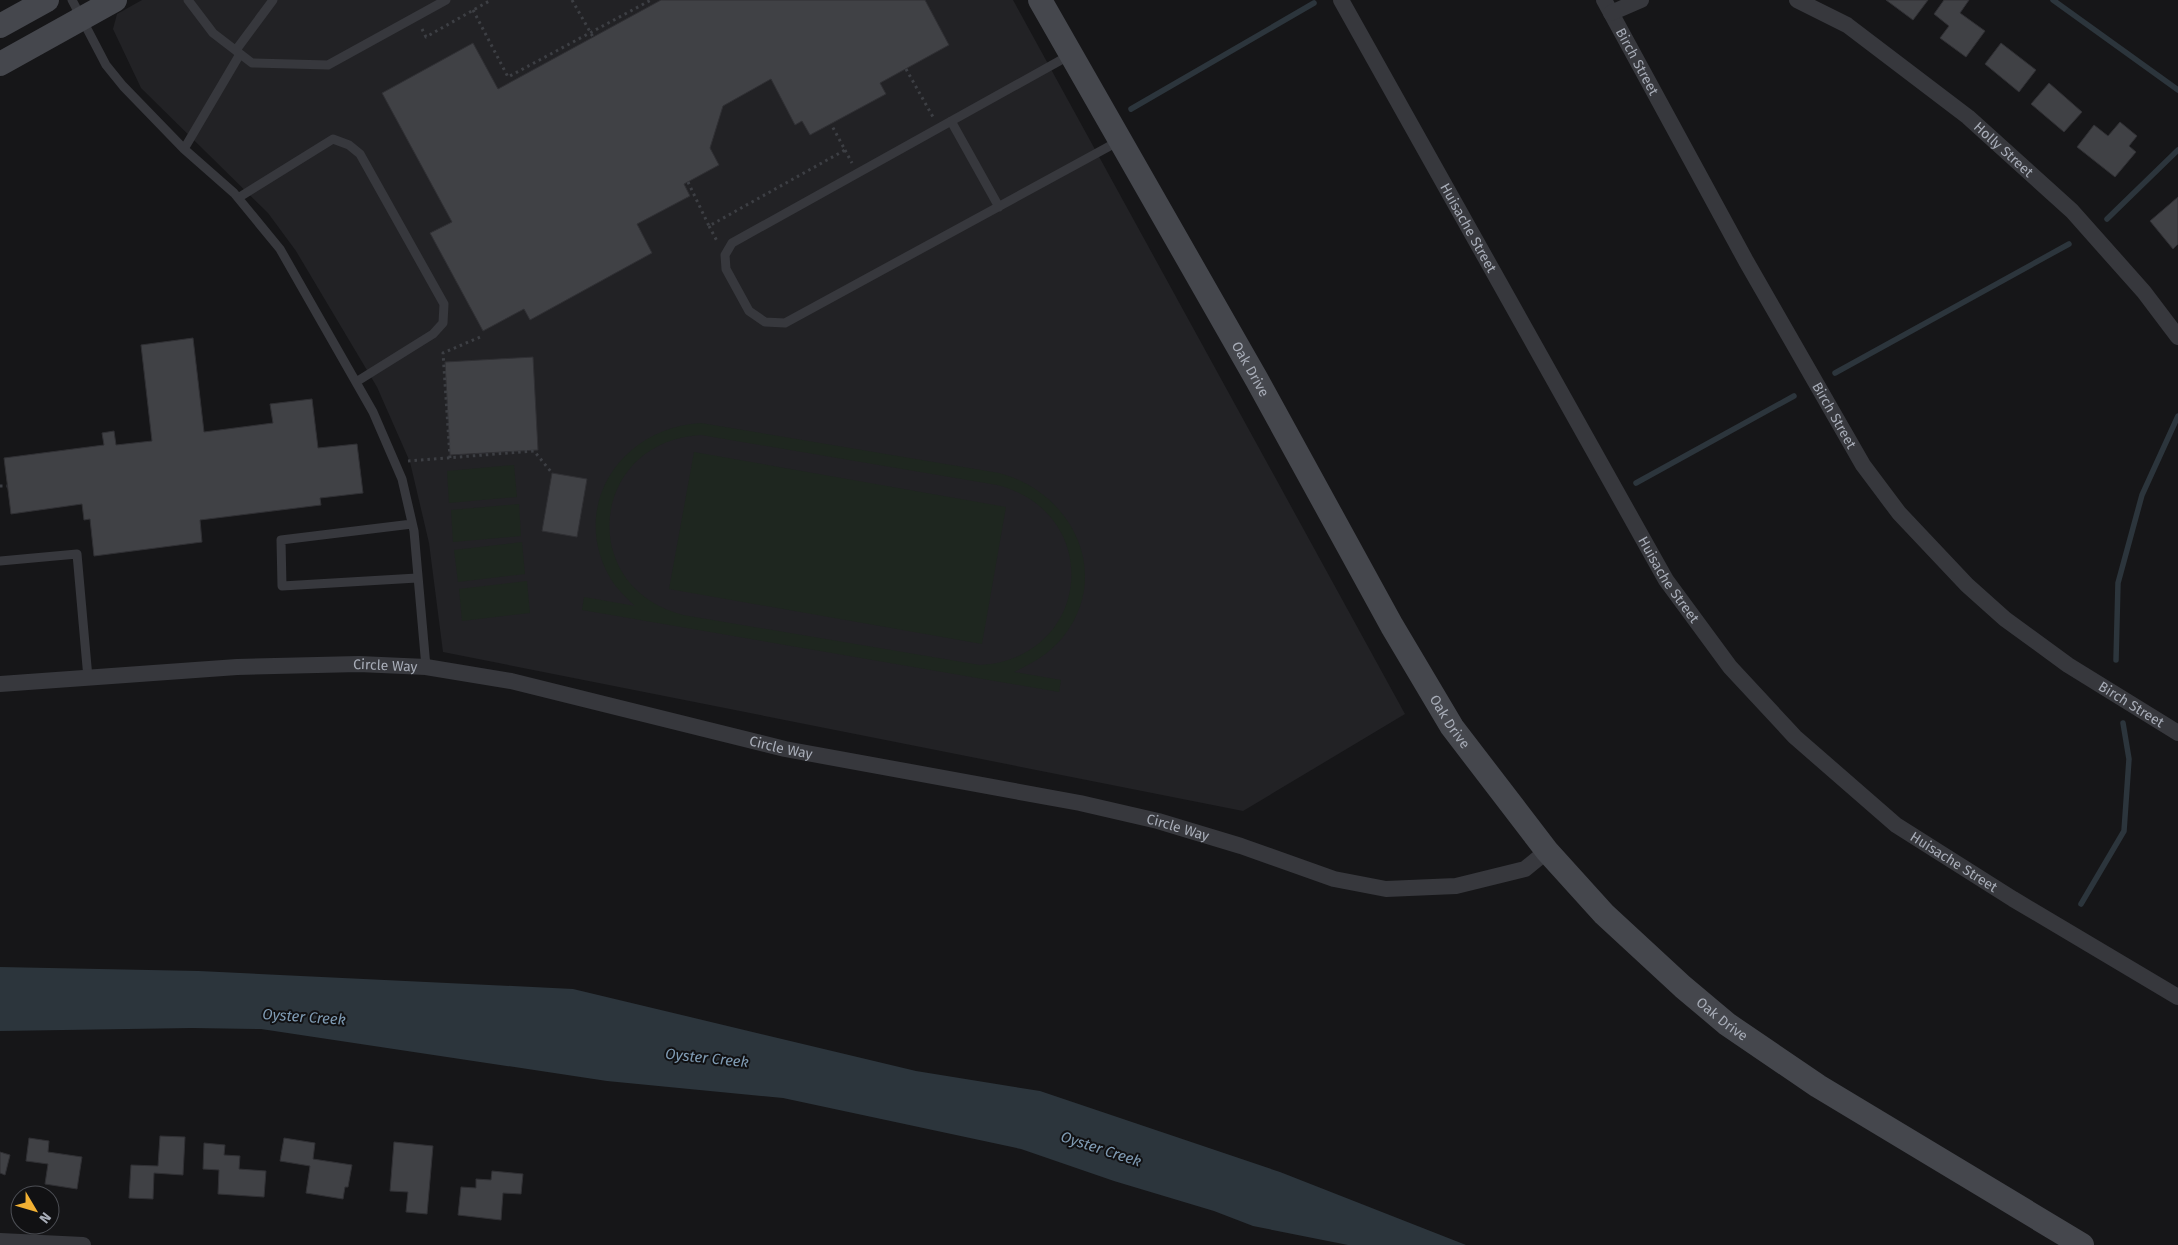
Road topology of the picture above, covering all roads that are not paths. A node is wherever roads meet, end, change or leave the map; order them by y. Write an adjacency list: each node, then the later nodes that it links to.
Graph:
1 (47, 0): 12 (street)
2 (115, 0): 11 (street)
3 (188, 0): 13 (lane)
4 (273, 0): 13 (lane)
5 (446, 0): 13 (lane)
6 (1040, 0): 14 (street, Oak Drive)
7 (1341, 0): 31 (street, Huisache Street)
8 (1641, 0): 10 (street)
9 (1797, 0): 21 (street, Holly Street)
10 (1608, 6): 29 (street, Birch Street)
11 (77, 9): 15 (street); 18 (lane)
12 (0, 26)
13 (238, 52): 18 (lane)
14 (1071, 55): 16 (lane); 17 (street, Oak Drive)
15 (0, 64)
16 (951, 121): 20 (lane); 20 (lane)
17 (1119, 141): 20 (lane); 30 (street, Oak Drive)
18 (184, 149): 19 (lane)
19 (238, 198): 22 (lane); 22 (lane)
20 (999, 206)
21 (2178, 337)
22 (356, 382): 23 (lane)
23 (412, 524): 25 (lane); 25 (lane)
24 (0, 561): 27 (lane)
25 (417, 578): 26 (lane)
26 (426, 667): 27 (street, Circle Way); 30 (street, Circle Way)
27 (88, 678): 28 (street, Circle Way)
28 (0, 684)
29 (2178, 733)
30 (1547, 851): 34 (street, Oak Drive)
31 (2178, 997)
32 (0, 1241): 33 (street)
33 (83, 1245)
34 (2082, 1245)

